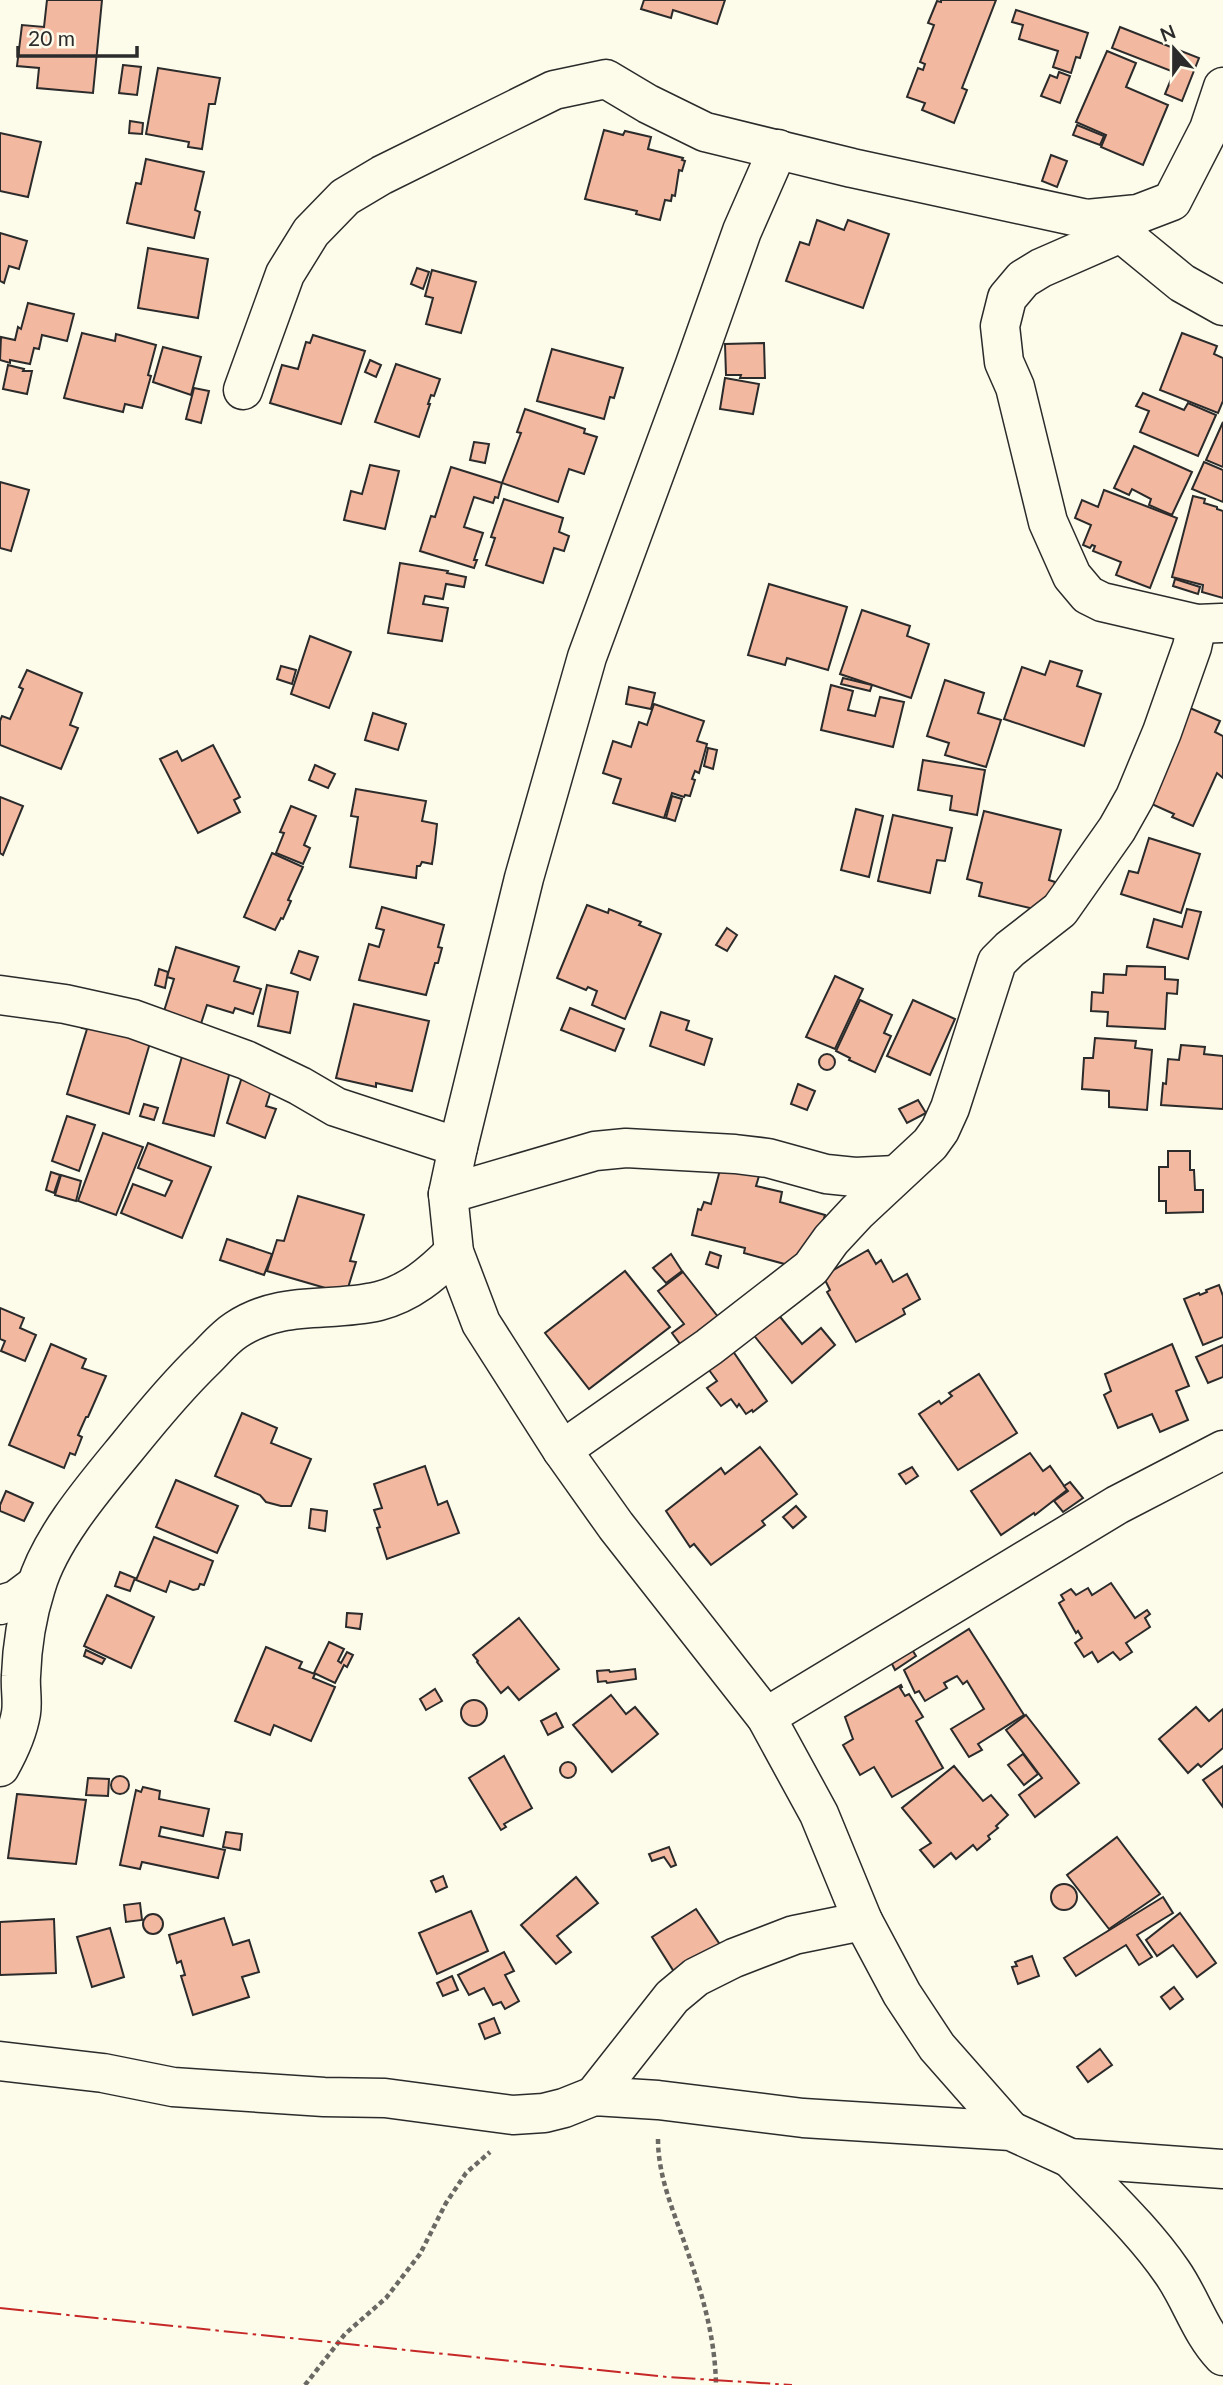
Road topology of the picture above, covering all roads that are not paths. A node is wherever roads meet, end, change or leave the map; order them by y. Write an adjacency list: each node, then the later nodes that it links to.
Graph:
1 (1223, 88): 3 (street)
2 (778, 149): 3 (street); 5 (street); 8 (street)
3 (1130, 223): 4 (street); 6 (street)
4 (1223, 306)
5 (243, 390)
6 (1210, 623): 9 (street)
7 (0, 995): 8 (street)
8 (458, 1147): 10 (street)
9 (896, 1175): 10 (street); 12 (street)
10 (448, 1194): 11 (street)
11 (454, 1252): 12 (street); 14 (street)
12 (562, 1450): 17 (street)
13 (1223, 1450): 17 (street)
14 (36, 1585): 15 (street); 16 (street)
15 (0, 1605)
16 (10, 1666): 18 (street)
17 (766, 1717): 19 (street)
18 (0, 1767)
19 (863, 1921): 21 (street); 22 (street)
20 (0, 2061): 21 (street)
21 (594, 2096): 22 (street)
22 (1011, 2130): 23 (street)
23 (1070, 2158): 24 (street); 25 (street)
24 (1223, 2169)
25 (1223, 2356)

